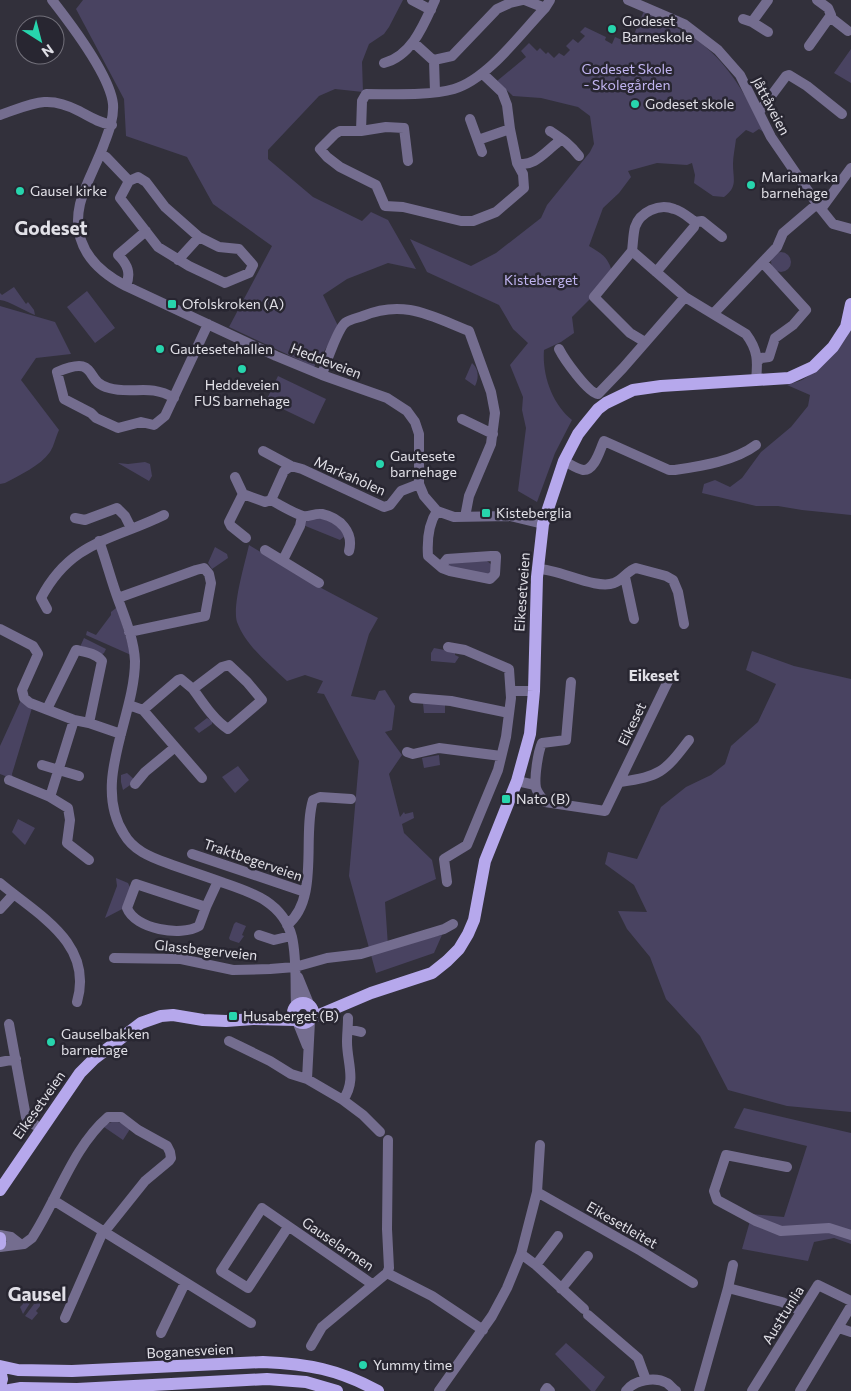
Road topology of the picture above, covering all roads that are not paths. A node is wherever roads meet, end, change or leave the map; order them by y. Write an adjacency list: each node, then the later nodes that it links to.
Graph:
1 (52, 0): 22 (street, Heddeveien)
2 (412, 0): 8 (street)
3 (524, 0): 7 (street); 14 (street)
4 (768, 0): 11 (street)
5 (817, 0): 9 (street)
6 (632, 1): 18 (street, Jåttåveien)
7 (547, 4): 16 (street)
8 (433, 5): 12 (street)
9 (830, 17): 10 (street); 13 (street)
10 (848, 31)
11 (768, 32)
12 (413, 42): 14 (street); 15 (street)
13 (808, 46)
14 (434, 61): 17 (street)
15 (384, 64)
16 (483, 74): 17 (street); 23 (street)
17 (435, 92): 24 (street)
18 (759, 112): 19 (street); 35 (street, Jåttåveien)
19 (842, 114)
20 (0, 115): 22 (street)
21 (470, 119): 27 (street)
22 (112, 125): 29 (street, Heddeveien)
23 (510, 129): 27 (street); 32 (street)
24 (361, 131): 31 (street); 32 (street)
25 (550, 131): 26 (street)
26 (559, 138): 30 (street); 32 (street)
27 (478, 140): 28 (street)
28 (482, 152)
29 (101, 154): 34 (street); 45 (street, Heddeveien)
30 (579, 156)
31 (408, 161)
32 (517, 164)
33 (851, 168): 35 (street)
34 (129, 181): 38 (street); 40 (street)
35 (819, 207): 37 (street, Jåttåveien); 43 (street)
36 (695, 222): 39 (street); 41 (street); 44 (street)
37 (851, 230)
38 (146, 231): 42 (street); 45 (street)
39 (722, 237)
40 (199, 238): 42 (street); 42 (street)
41 (632, 251): 44 (street); 50 (street)
42 (178, 260)
43 (763, 263): 48 (street); 52 (street)
44 (656, 272): 46 (street)
45 (126, 286): 49 (street, Heddeveien)
46 (686, 297): 48 (street); 50 (street)
47 (851, 304): 54 (main road, Eikesetveien)
48 (713, 314): 52 (street)
49 (208, 324): 53 (street, Heddeveien); 55 (street)
50 (645, 342): 51 (street)
51 (559, 350)
52 (758, 361): 54 (street)
53 (322, 375): 57 (street); 63 (street, Heddeveien)
54 (756, 380): 60 (main road, Eikesetveien)
55 (174, 398): 55 (street)
56 (462, 419): 57 (street)
57 (494, 434): 69 (street)
58 (756, 446): 60 (street)
59 (263, 451): 61 (street, Markaholen)
60 (564, 461): 71 (main road, Eikesetveien)
61 (291, 466): 63 (street, Markaholen); 65 (street)
62 (235, 476): 64 (street)
63 (419, 484): 66 (street)
64 (242, 494): 65 (street); 73 (street)
65 (271, 500): 68 (street)
66 (437, 511): 69 (street); 78 (street)
67 (164, 515): 72 (street)
68 (302, 516): 76 (street); 77 (street)
69 (465, 517): 71 (street)
70 (75, 518): 72 (street)
71 (543, 524): 79 (main road, Eikesetveien)
72 (131, 528): 74 (street)
73 (246, 538)
74 (99, 541): 82 (street); 83 (street)
75 (265, 550): 77 (street)
76 (349, 551)
77 (283, 560): 81 (street)
78 (442, 568): 78 (street)
79 (538, 569): 80 (street); 93 (main road, Eikesetveien)
80 (624, 577): 84 (street); 85 (street)
81 (319, 583)
82 (118, 598): 87 (street); 87 (street)
83 (46, 609)
84 (634, 619)
85 (684, 624)
86 (0, 629): 96 (street)
87 (129, 632): 95 (street)
88 (448, 646): 92 (street)
89 (670, 678): 112 (street, Eikeset)
90 (571, 682): 114 (street)
91 (193, 690): 91 (street); 97 (street)
92 (512, 691): 93 (street); 98 (street)
93 (534, 691): 111 (main road, Eikesetveien)
94 (414, 698): 98 (street)
95 (129, 705): 97 (street); 101 (street)
96 (47, 709): 99 (street); 100 (street)
97 (144, 710): 103 (street)
98 (509, 713): 105 (street)
99 (74, 720): 100 (street); 107 (street)
100 (89, 723): 101 (street)
101 (121, 734): 119 (street)
102 (689, 740): 112 (street)
103 (174, 748): 109 (street); 113 (street)
104 (407, 752): 105 (street)
105 (501, 756): 120 (street)
106 (42, 765): 107 (street)
107 (60, 770): 108 (street); 115 (street)
108 (79, 776)
109 (202, 778)
110 (9, 780): 115 (street)
111 (517, 781): 114 (street); 133 (main road, Eikesetveien)
112 (620, 782): 114 (street, Eikeset)
113 (135, 784)
114 (535, 785)
115 (50, 797): 118 (street)
116 (351, 799): 122 (street, Traktbegerveien)
117 (192, 854): 122 (street, Traktbegerveien)
118 (89, 860)
119 (218, 880): 124 (street, Glassbegerveien); 127 (street)
120 (447, 882)
121 (0, 883): 123 (street)
122 (305, 892): 127 (street, Traktbegerveien)
123 (13, 895): 125 (street); 132 (street)
124 (206, 907): 124 (street, Glassbegerveien)
125 (0, 909)
126 (453, 924): 131 (street, Glassbegerveien)
127 (287, 925): 129 (street)
128 (259, 935): 129 (street, Glassbegerveien)
129 (291, 936): 131 (street)
130 (114, 958): 131 (street, Glassbegerveien)
131 (295, 967): 134 (street); 135 (street)
132 (77, 1002)
133 (346, 1003): 134 (main road, Eikesetveien); 135 (main road, Eikesetveien)
134 (309, 1004): 135 (main road)
135 (301, 1015): 143 (street); 145 (main road, Eikesetveien)
136 (348, 1018): 138 (street)
137 (9, 1024): 141 (street)
138 (348, 1029): 139 (street); 144 (street)
139 (361, 1032)
140 (229, 1041): 143 (street)
141 (16, 1059): 142 (street); 145 (street)
142 (0, 1062)
143 (307, 1079): 144 (street)
144 (343, 1100): 146 (street)
145 (41, 1129): 150 (main road, Eikesetveien)
146 (380, 1132)
147 (388, 1140): 164 (street)
148 (540, 1145): 151 (street)
149 (788, 1167): 155 (street)
150 (0, 1190)
151 (537, 1192): 160 (street); 166 (street, Eikesetleitet)
152 (53, 1200): 154 (street); 154 (street); 158 (street)
153 (288, 1227): 153 (street, Gauselarmen); 167 (street, Gauselarmen)
154 (104, 1231): 165 (street); 173 (street)
155 (851, 1235)
156 (0, 1236): 158 (street); 159 (main road)
157 (558, 1236): 162 (street)
158 (20, 1244): 159 (street)
159 (0, 1246)
160 (521, 1254): 162 (street); 176 (street)
161 (588, 1256): 168 (street)
162 (536, 1265): 168 (street)
163 (733, 1265): 169 (street)
164 (387, 1273): 167 (street); 176 (street)
165 (185, 1283): 174 (street); 177 (street)
166 (693, 1283)
167 (372, 1284): 179 (street)
168 (561, 1288): 181 (street)
169 (728, 1288): 171 (street); 192 (street)
170 (851, 1301): 171 (street, Austtunlia)
171 (801, 1311): 193 (street, Austtunlia)
172 (850, 1311): 175 (street)
173 (65, 1318)
174 (251, 1323)
175 (839, 1328): 178 (street); 194 (street)
176 (483, 1330): 187 (street)
177 (161, 1332)
178 (851, 1332)
179 (311, 1346)
180 (0, 1368): 182 (main road); 186 (main road, Boganesveien)
181 (646, 1380): 190 (street); 191 (street)
182 (0, 1386)
183 (185, 1387): 184 (main road); 185 (main road)
184 (4, 1391)
185 (337, 1391)
186 (378, 1391)
187 (439, 1391)
188 (544, 1391): 189 (street)
189 (550, 1391)
190 (626, 1391)
191 (676, 1391)
192 (699, 1391)
193 (752, 1391)
194 (800, 1391)

